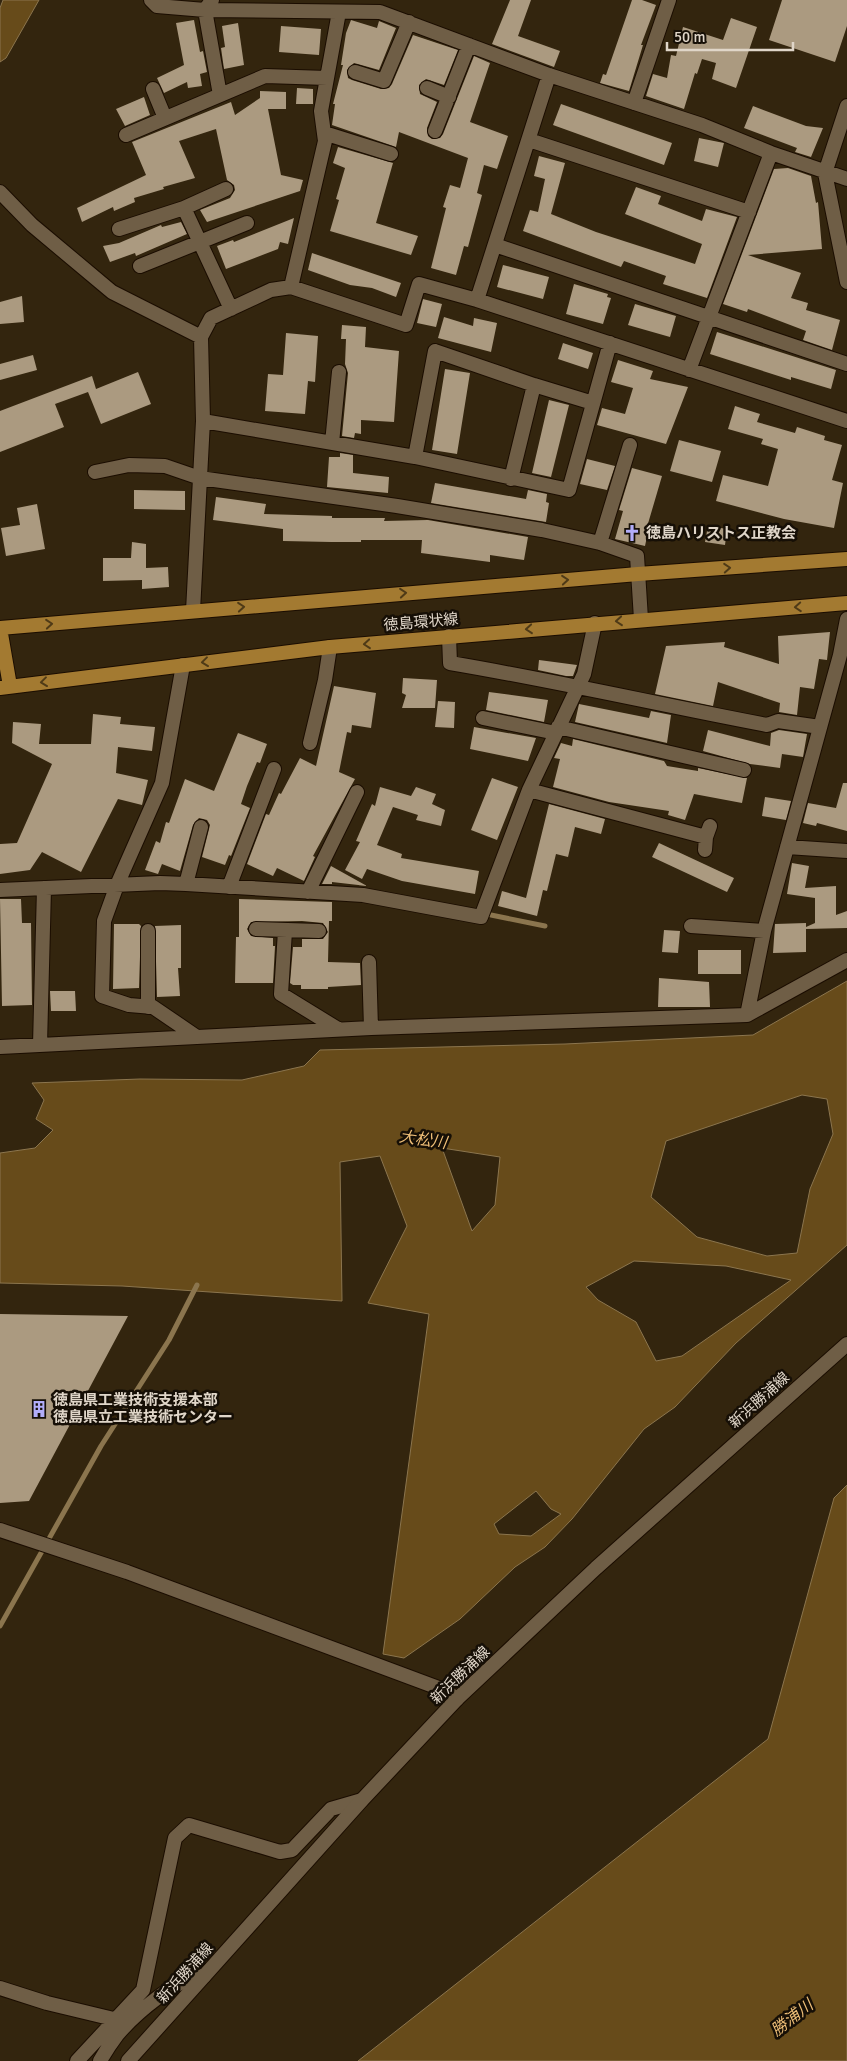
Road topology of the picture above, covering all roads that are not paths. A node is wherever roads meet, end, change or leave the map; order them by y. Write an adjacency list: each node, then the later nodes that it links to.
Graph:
1 (151, 0): 3 (street)
2 (669, 0): 14 (street)
3 (209, 5): 4 (street); 12 (street)
4 (339, 12): 5 (street); 9 (street)
5 (409, 22): 6 (street); 7 (street)
6 (469, 45): 8 (street); 13 (street)
7 (355, 72)
8 (549, 76): 14 (street); 20 (street)
9 (327, 78): 12 (street); 18 (street)
10 (427, 88): 13 (street)
11 (153, 89): 16 (street)
12 (220, 95): 16 (street)
13 (449, 97): 17 (street)
14 (634, 103): 21 (street)
15 (847, 106): 23 (street)
16 (165, 118): 19 (street)
17 (436, 131)
18 (324, 133): 22 (street); 35 (street)
19 (126, 134)
20 (529, 140): 28 (street); 32 (street)
21 (771, 153): 23 (street); 28 (street)
22 (392, 154)
23 (825, 173): 24 (street); 34 (street)
24 (847, 180)
25 (226, 189): 27 (street)
26 (0, 192): 39 (street)
27 (184, 208): 30 (street); 31 (street)
28 (749, 212): 38 (street)
29 (247, 223): 31 (street)
30 (119, 229)
31 (200, 241): 33 (street); 37 (street)
32 (495, 245): 36 (street); 38 (street)
33 (140, 266)
34 (847, 282)
35 (291, 287): 36 (street); 37 (street)
36 (477, 300): 40 (street)
37 (231, 308): 39 (street)
38 (709, 317): 41 (street); 42 (street)
39 (201, 337): 46 (street)
40 (610, 343): 42 (street); 45 (street)
41 (847, 364)
42 (689, 370): 47 (street)
43 (339, 372): 48 (street)
44 (534, 385): 45 (street); 50 (street); 53 (street)
45 (593, 403): 53 (street)
46 (203, 421): 48 (street); 52 (street)
47 (847, 421)
48 (332, 443): 50 (street)
49 (630, 445): 54 (street)
50 (415, 457): 53 (street)
51 (94, 472): 52 (street)
52 (200, 478): 54 (street); 58 (street)
53 (511, 479)
54 (600, 543): 56 (street)
55 (847, 559): 56 (main road, 徳島環状線, one-way to 55)
56 (638, 574): 58 (main road, 徳島環状線, one-way to 56); 59 (street)
57 (847, 603): 59 (main road, 徳島環状線, one-way to 59)
58 (193, 611): 62 (main road, 徳島環状線, one-way to 58)
59 (641, 619): 61 (main road, 徳島環状線, one-way to 61)
60 (847, 619): 69 (street)
61 (595, 623): 63 (main road, 徳島環状線, one-way to 63); 66 (street)
62 (0, 628): 67 (main road)
63 (449, 636): 64 (main road, 徳島環状線, one-way to 64); 66 (street)
64 (330, 647): 65 (main road, 徳島環状線, one-way to 65); 71 (street)
65 (183, 665): 67 (main road, 徳島環状線, one-way to 67); 80 (street)
66 (578, 686): 69 (street); 70 (street)
67 (5, 687)
68 (483, 718): 70 (street)
69 (820, 727): 78 (street)
70 (557, 730): 73 (street); 74 (street)
71 (310, 743)
72 (274, 769): 82 (street)
73 (744, 770)
74 (529, 790): 77 (street); 85 (street)
75 (357, 792): 85 (street)
76 (201, 827): 81 (street)
77 (707, 838)
78 (787, 847): 79 (street); 91 (street)
79 (847, 851)
80 (118, 884): 81 (street); 83 (street); 94 (street)
81 (186, 884): 82 (street)
82 (229, 887): 85 (street)
83 (44, 888): 84 (street); 99 (street)
84 (0, 890)
85 (308, 892)
86 (691, 926): 91 (street)
87 (256, 929): 89 (street)
88 (148, 931): 94 (street)
89 (284, 931): 90 (street); 97 (street)
90 (319, 931)
91 (764, 931): 95 (street)
92 (847, 960): 95 (street)
93 (369, 962): 96 (street)
94 (148, 1007): 98 (street)
95 (747, 1015): 96 (street)
96 (371, 1028): 97 (street)
97 (338, 1029): 98 (street)
98 (198, 1037): 99 (street)
99 (40, 1045): 100 (street)
100 (0, 1047)
101 (847, 1344): 103 (street, 新浜勝浦線)
102 (0, 1530): 103 (street)
103 (457, 1699): 104 (street, 新浜勝浦線)
104 (362, 1800): 105 (street, 新浜勝浦線); 107 (street)
105 (204, 1976): 107 (street); 110 (street, 新浜勝浦線)
106 (0, 1988): 107 (street)
107 (123, 2021): 108 (street); 109 (street)
108 (77, 2061)
109 (100, 2061)
110 (128, 2061)

